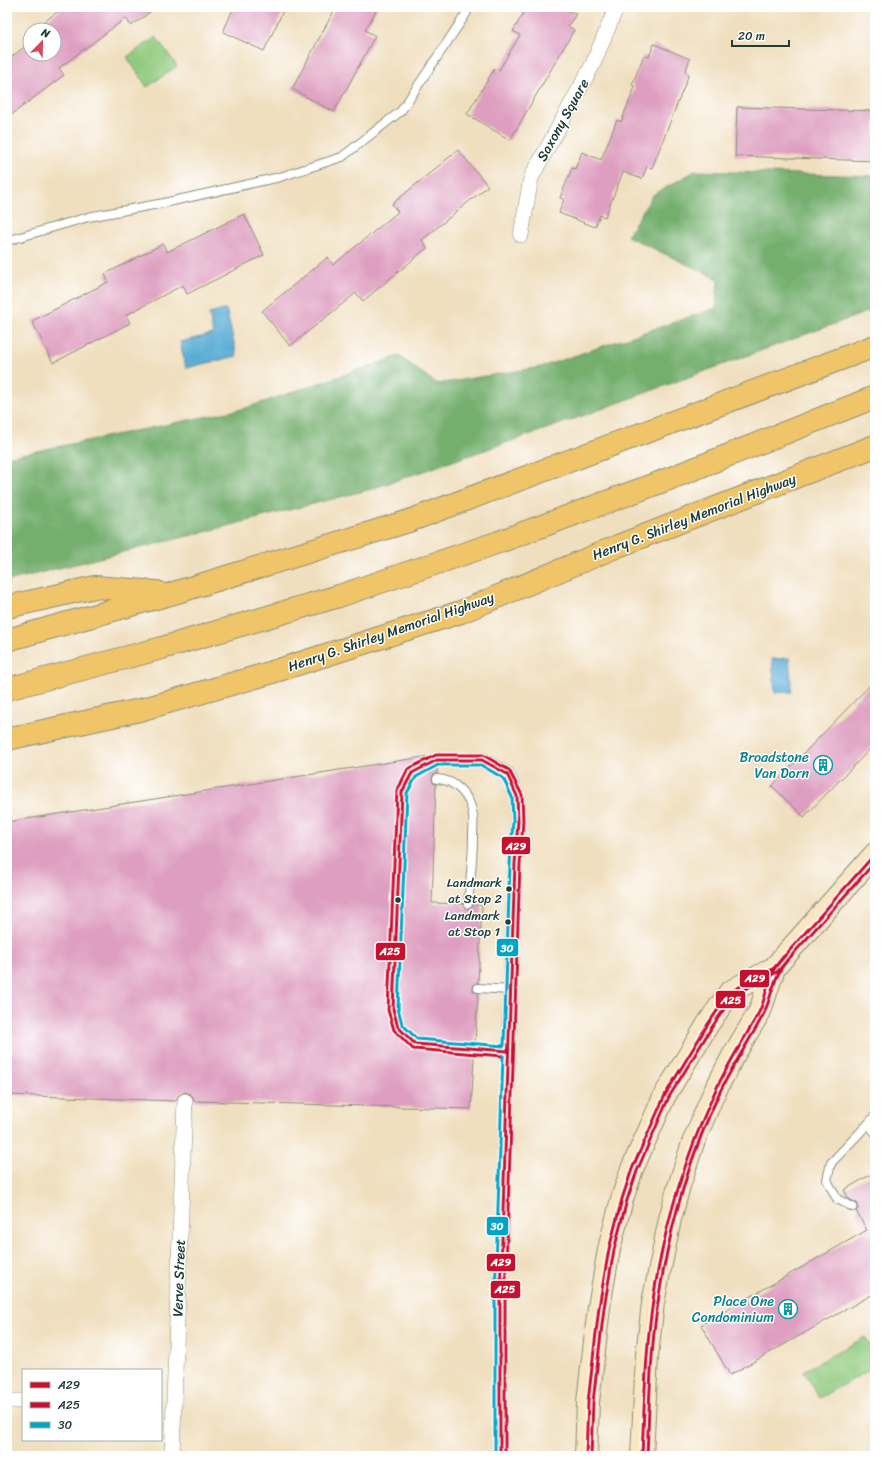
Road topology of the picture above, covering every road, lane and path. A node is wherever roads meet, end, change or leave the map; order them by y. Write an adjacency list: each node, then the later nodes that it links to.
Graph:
1 (469, 7): 4 (lane)
2 (614, 7): 3 (street, Saxony Square)
3 (521, 235)
4 (7, 241)
5 (875, 346): 8 (highway)
6 (875, 397): 11 (highway)
7 (875, 446): 12 (highway, Henry G. Shirley Memorial Highway)
8 (174, 593): 9 (highway); 10 (highway)
9 (7, 607)
10 (7, 640)
11 (7, 689)
12 (7, 740)
13 (437, 760): 19 (street)
14 (437, 779): 16 (lane)
15 (875, 854): 17 (main road)
16 (468, 904)
17 (774, 968): 30 (main road); 31 (main road)
18 (478, 988): 19 (lane)
19 (511, 990): 29 (street)
20 (185, 1101): 27 (street, Verve Street)
21 (875, 1116): 22 (lane)
22 (868, 1124): 23 (lane); 24 (lane)
23 (875, 1132)
24 (853, 1206)
25 (7, 1401): 26 (street)
26 (22, 1401)
27 (167, 1406): 28 (street, Verve Street)
28 (172, 1456)
29 (500, 1456)
30 (586, 1456)
31 (642, 1456)

